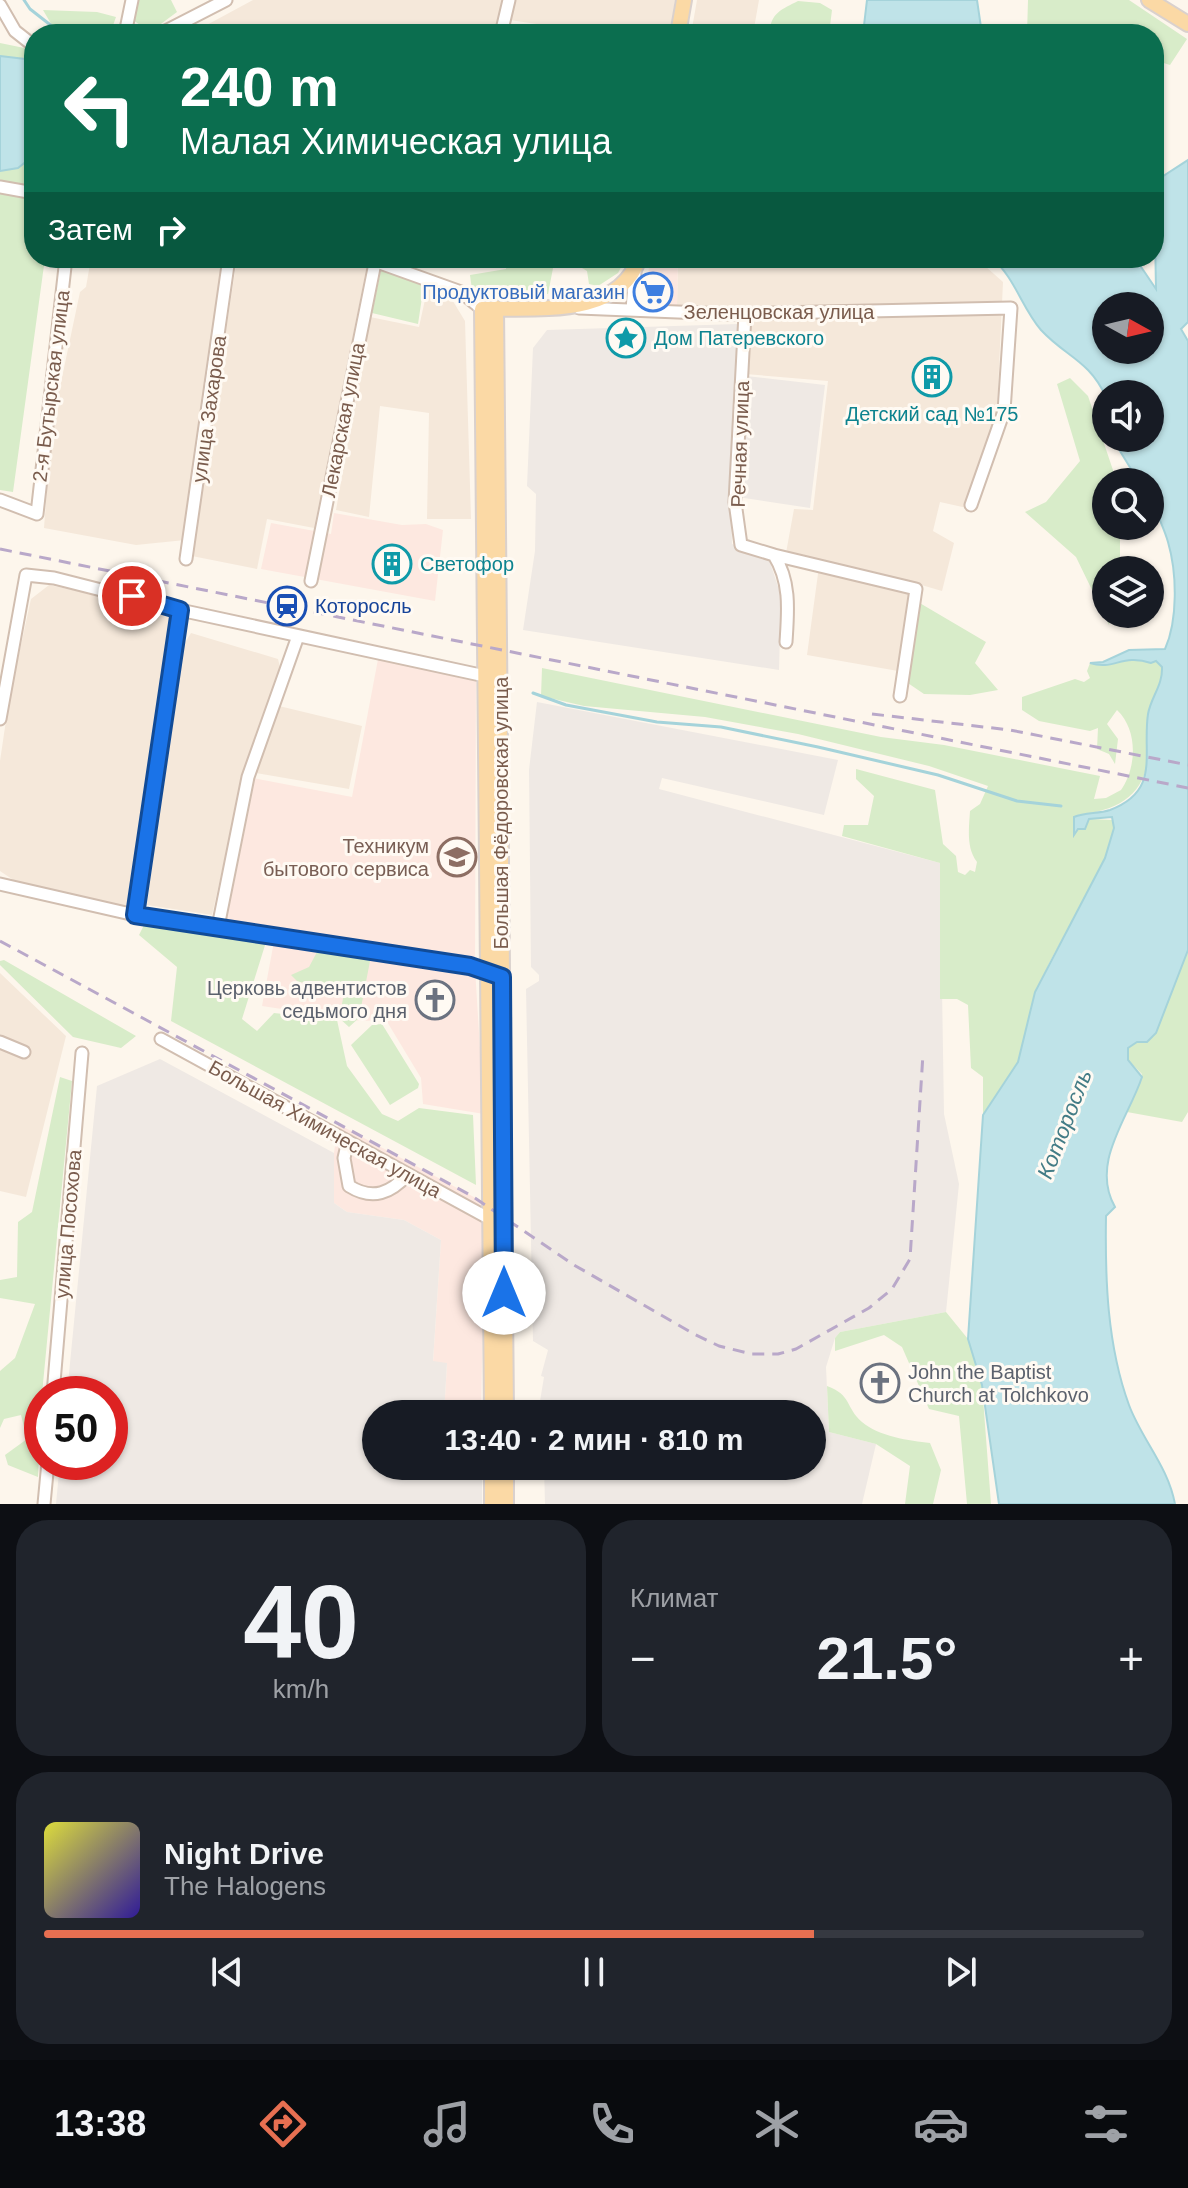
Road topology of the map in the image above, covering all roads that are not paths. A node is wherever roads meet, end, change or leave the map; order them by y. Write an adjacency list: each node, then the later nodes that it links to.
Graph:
1 (132, 0): 7 (street)
2 (226, 0): 8 (street)
3 (509, 0): 9 (street)
4 (684, 0): 10 (main road)
5 (1149, 0): 11 (main road)
6 (0, 5): 12 (street)
7 (127, 24)
8 (179, 24)
9 (503, 24)
10 (680, 24)
11 (1188, 24)
12 (24, 38)
13 (0, 187): 14 (street)
14 (24, 191)
15 (65, 268): 25 (street, 2-я Бутырская улица)
16 (228, 268): 28 (street, улица Захарова)
17 (370, 268): 29 (street, Лекарская улица)
18 (396, 268): 22 (street)
19 (633, 268): 21 (main road)
20 (636, 268): 23 (street)
21 (605, 303): 22 (main road, Зеленцовская улица); 23 (street, Зеленцовская улица)
22 (489, 308): 33 (main road, Большая Фёдоровская улица); 39 (main road, Большая Фёдоровская улица)
23 (632, 310): 24 (street, Зеленцовская улица)
24 (745, 314): 26 (street, Зеленцовская улица); 27 (street, Речная улица)
25 (0, 500)
26 (971, 505)
27 (774, 555): 32 (street); 34 (street)
28 (186, 559)
29 (311, 581)
30 (180, 610): 31 (street); 35 (street); 37 (street)
31 (298, 636): 33 (street); 38 (street)
32 (786, 642)
33 (485, 676): 39 (main road, Большая Фёдоровская улица)
34 (900, 696)
35 (0, 719)
36 (0, 884): 37 (street)
37 (135, 915): 38 (street)
38 (218, 927): 39 (street)
39 (495, 974): 46 (main road, Большая Фёдоровская улица); 49 (main road, Большая Фёдоровская улица)
40 (161, 1039): 44 (street, Большая Химическая улица)
41 (0, 1042): 42 (street)
42 (24, 1052)
43 (82, 1053): 47 (street, улица Посохова)
44 (348, 1141): 45 (street, Большая Химическая улица); 45 (street)
45 (408, 1174): 46 (street, Большая Химическая улица)
46 (490, 1219): 48 (main road, Большая Фёдоровская улица)
47 (55, 1376)
48 (492, 1400)
49 (506, 1400)
50 (46, 1480): 53 (street)
51 (492, 1480): 54 (main road)
52 (506, 1480): 55 (main road)
53 (44, 1504)
54 (492, 1504)
55 (506, 1504)

